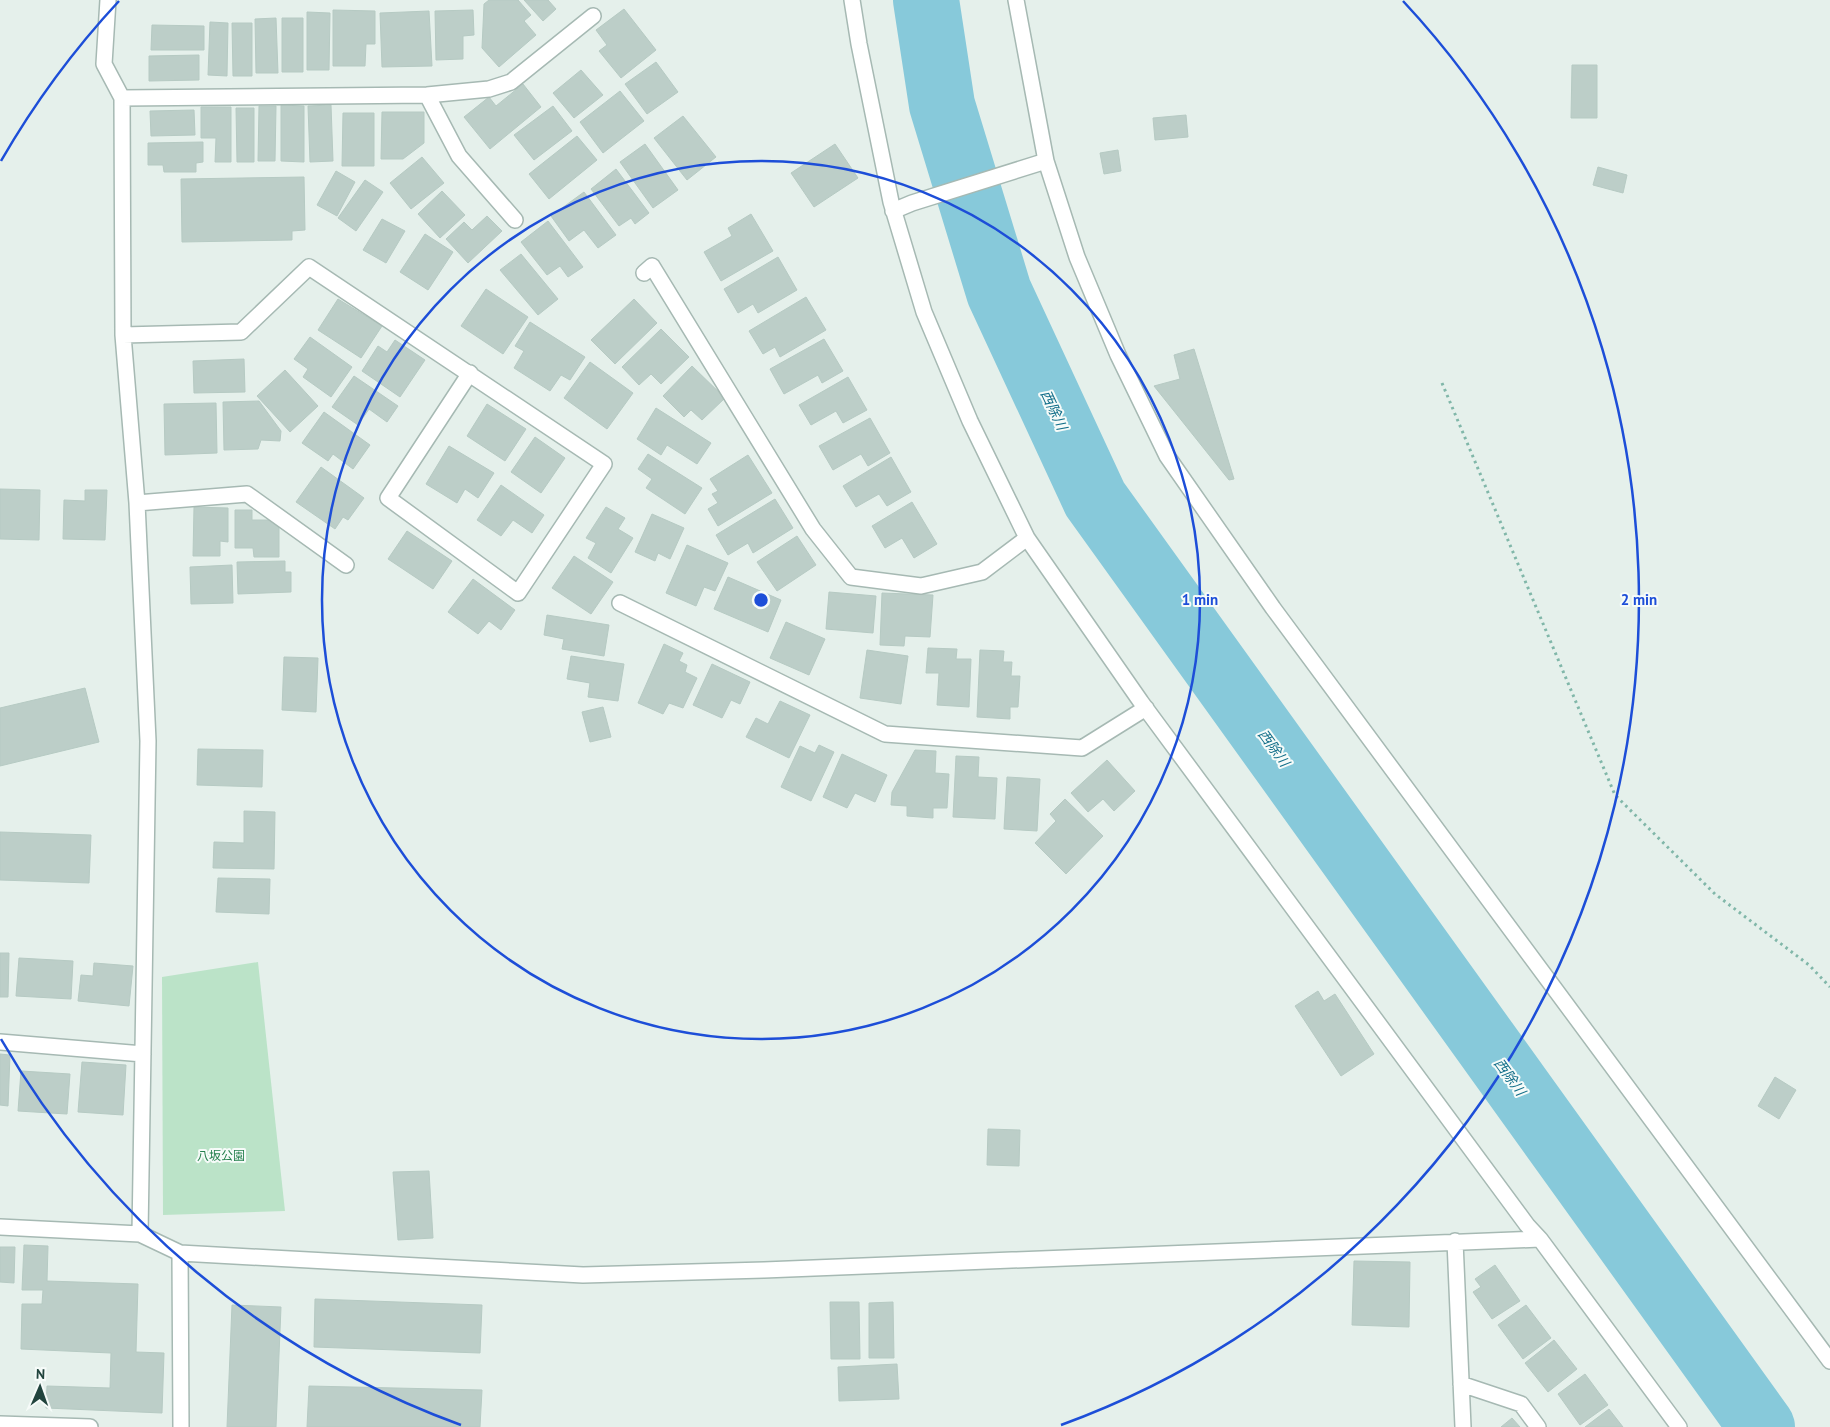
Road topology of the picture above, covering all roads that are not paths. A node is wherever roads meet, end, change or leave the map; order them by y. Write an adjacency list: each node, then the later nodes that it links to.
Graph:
1 (108, 0): 6 (street)
2 (852, 0): 8 (street)
3 (1016, 0): 7 (street)
4 (592, 16): 5 (street)
5 (428, 95): 6 (street); 9 (street)
6 (122, 98): 11 (street)
7 (1046, 161): 8 (street); 25 (street)
8 (893, 211): 14 (street)
9 (515, 220)
10 (644, 273): 14 (street)
11 (123, 335): 12 (street); 13 (street)
12 (470, 373): 12 (street)
13 (137, 503): 15 (street); 19 (street)
14 (1027, 538): 17 (street)
15 (346, 564)
16 (620, 603): 17 (street)
17 (1146, 708): 22 (street)
18 (0, 1042): 19 (street)
19 (143, 1054): 21 (street)
20 (0, 1226): 21 (street)
21 (140, 1234): 24 (street)
22 (1540, 1239): 23 (street); 32 (street)
23 (1455, 1241): 24 (street); 26 (street)
24 (180, 1253): 29 (street)
25 (1830, 1361)
26 (1461, 1384): 30 (street); 31 (street)
27 (0, 1424): 28 (street)
28 (90, 1427)
29 (181, 1427)
30 (1463, 1427)
31 (1538, 1427)
32 (1679, 1427)

